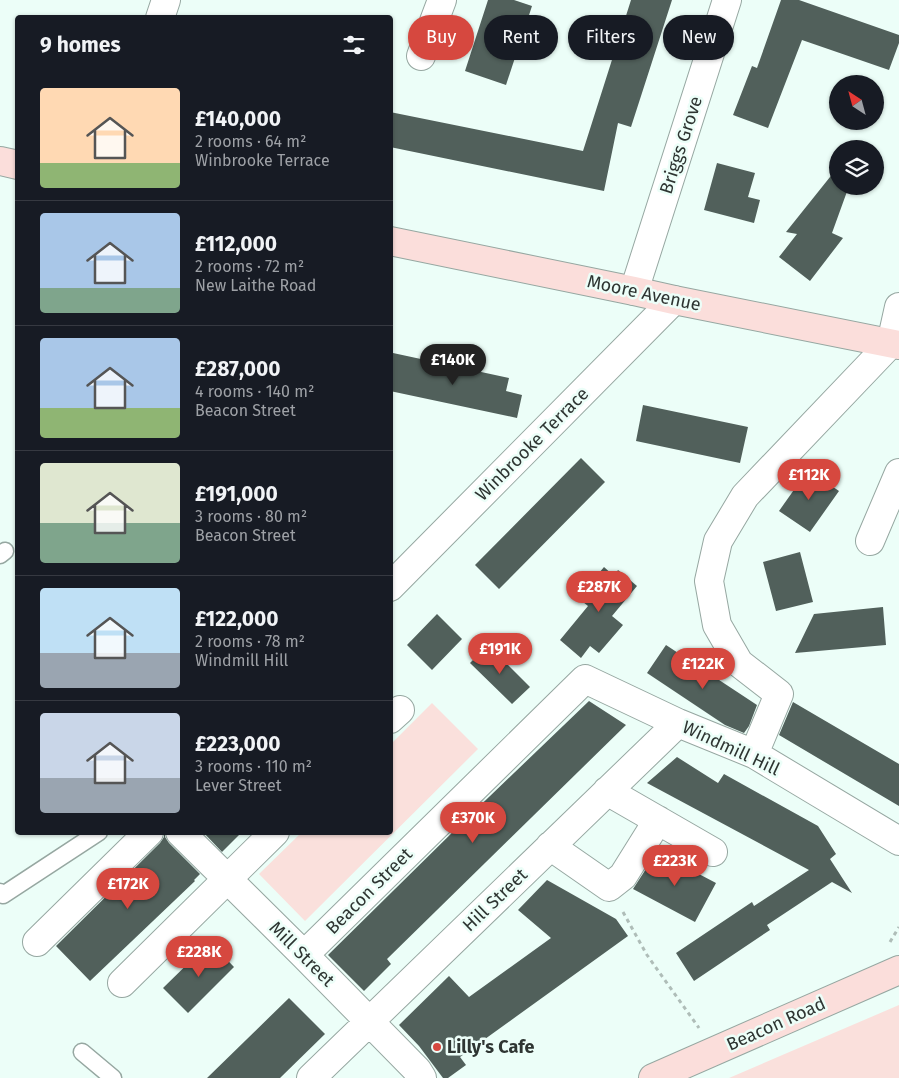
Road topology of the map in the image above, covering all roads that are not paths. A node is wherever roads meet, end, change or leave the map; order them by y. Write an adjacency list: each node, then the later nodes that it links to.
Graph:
1 (166, 0): 4 (street)
2 (442, 0): 5 (street)
3 (727, 0): 9 (street, Briggs Grove)
4 (161, 15)
5 (436, 15)
6 (0, 161): 7 (street)
7 (15, 164)
8 (393, 242): 9 (street, Moore Avenue)
9 (634, 291): 10 (street, Moore Avenue)
10 (674, 300): 12 (street, Moore Avenue); 15 (street, Winbrooke Terrace)
11 (899, 307): 12 (street)
12 (895, 344): 18 (street)
13 (899, 473): 14 (street)
14 (870, 541)
15 (393, 584)
16 (584, 679): 17 (street, Windmill Hill); 31 (street, Beacon Street)
17 (678, 723): 18 (street, Windmill Hill); 19 (street, Hill Street)
18 (754, 754): 25 (street, Windmill Hill)
19 (607, 791): 20 (street); 26 (street, Hill Street)
20 (658, 820): 26 (street); 27 (street)
21 (94, 835): 29 (lane)
22 (145, 835): 30 (street)
23 (183, 835): 28 (street, Mill Street)
24 (272, 835): 28 (street)
25 (899, 841)
26 (550, 846): 34 (street, Hill Street)
27 (713, 852)
28 (228, 879): 31 (street, Mill Street); 33 (street)
29 (0, 892)
30 (37, 942)
31 (304, 956): 34 (street, Mill Street)
32 (899, 970): 39 (street, Beacon Road)
33 (122, 983)
34 (370, 1022): 37 (street, Hill Street); 38 (street, Mill Street)
35 (82, 1052): 36 (lane)
36 (113, 1078)
37 (312, 1078)
38 (422, 1078)
39 (653, 1078)

